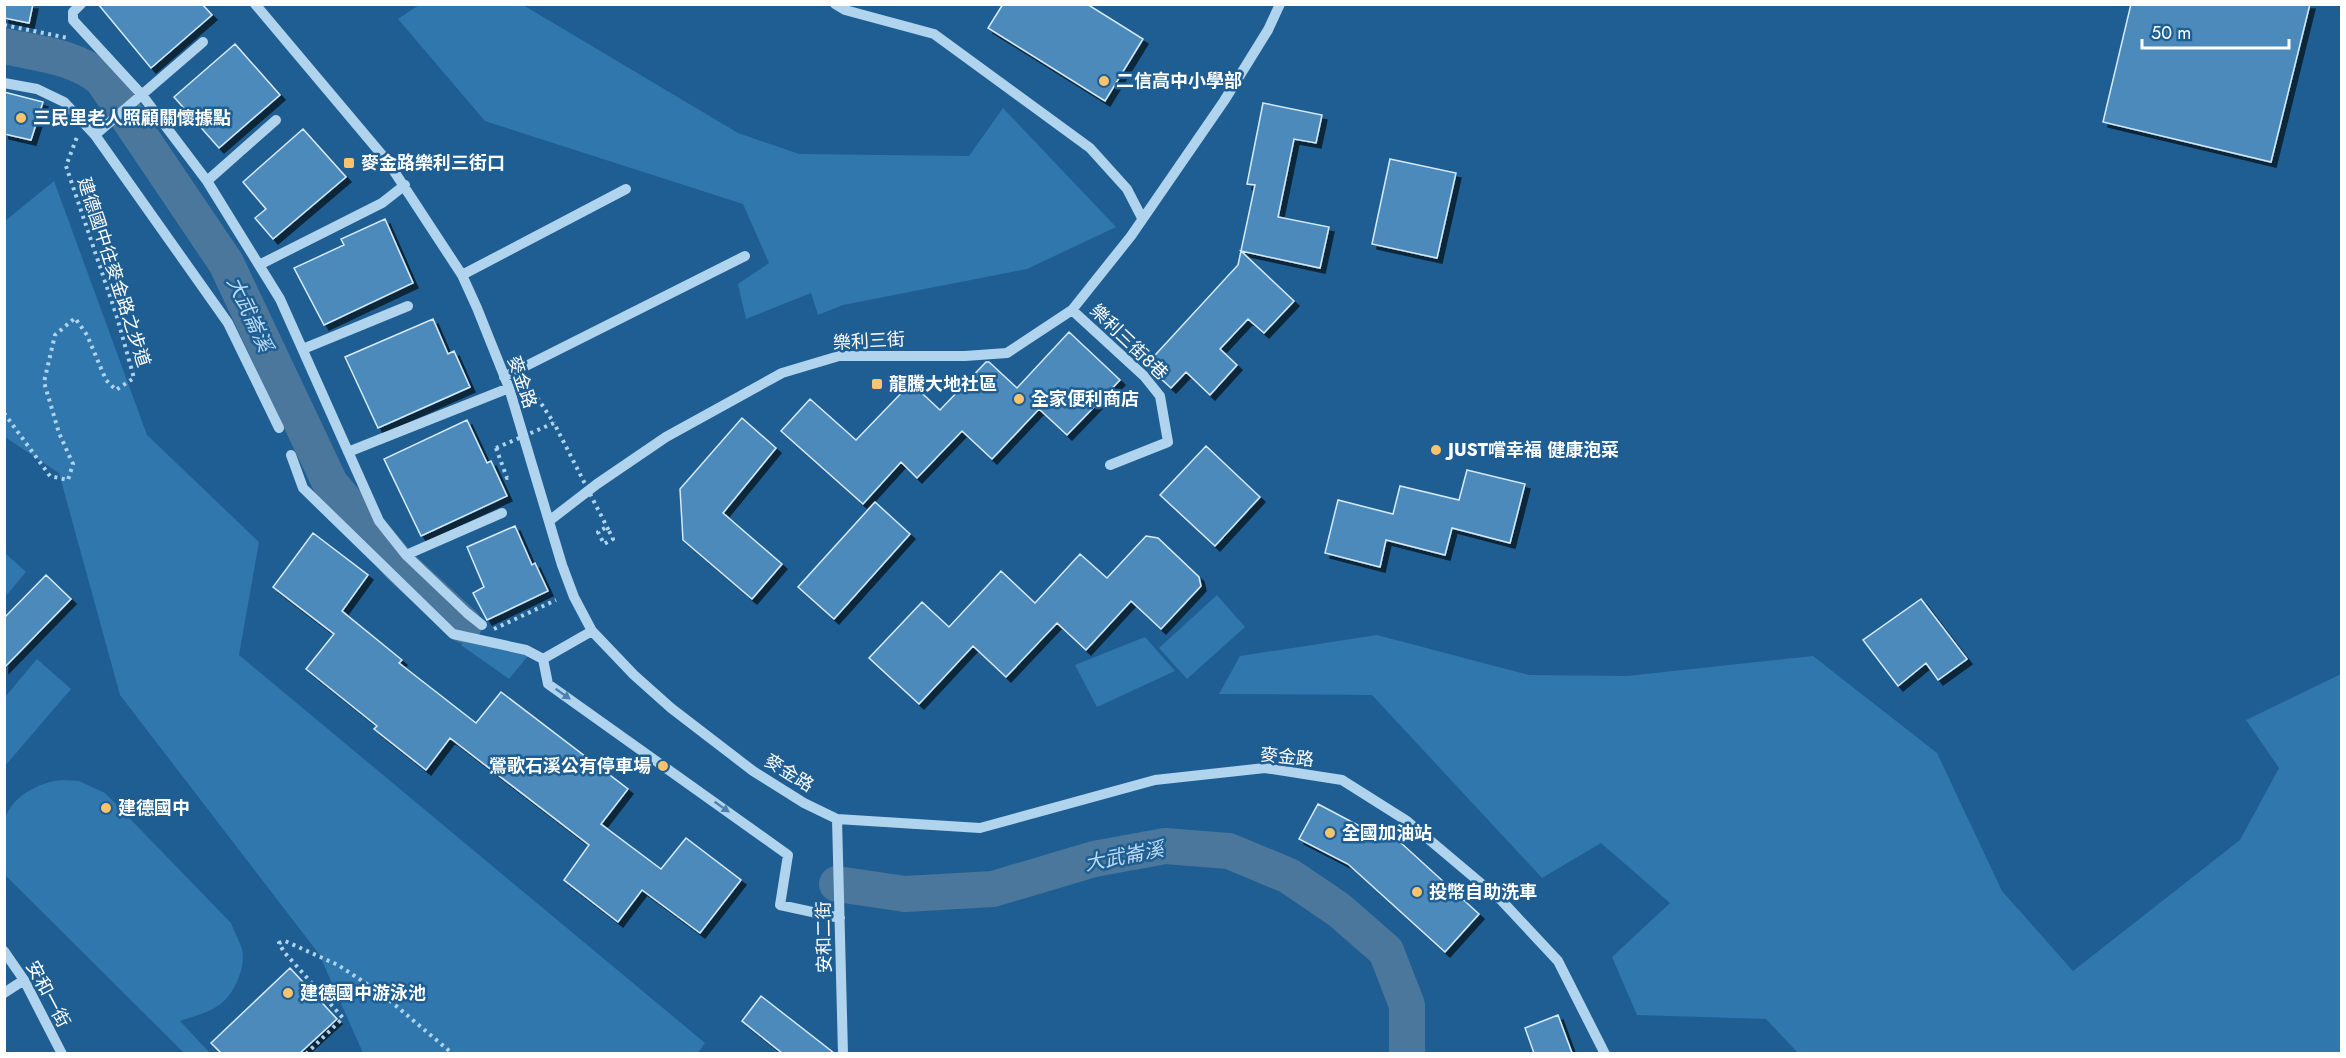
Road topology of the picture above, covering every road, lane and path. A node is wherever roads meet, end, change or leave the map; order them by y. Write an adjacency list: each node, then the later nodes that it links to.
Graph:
1 (81, 4): 6 (street)
2 (255, 4): 14 (street, 麥金路)
3 (835, 4): 16 (street)
4 (1280, 4): 16 (street, 樂利三街)
5 (4, 25): 6 (path)
6 (87, 34): 9 (street)
7 (203, 42): 9 (street)
8 (4, 83): 11 (street)
9 (142, 95): 12 (street); 13 (street)
10 (276, 120): 13 (street)
11 (84, 124): 12 (street); 26 (path, 建德國中往麥金路之步道)
12 (95, 135): 28 (street)
13 (207, 181): 18 (street)
14 (405, 186): 18 (street); 19 (street, 麥金路)
15 (626, 189): 19 (street)
16 (1142, 219): 21 (street, 樂利三街)
17 (745, 256): 23 (street)
18 (259, 265): 22 (street)
19 (462, 274): 23 (street, 麥金路)
20 (408, 306): 22 (street)
21 (1072, 310): 31 (street, 樂利三街8巷); 34 (street, 樂利三街)
22 (303, 349): 29 (street)
23 (504, 377): 24 (street, 麥金路)
24 (508, 388): 29 (street); 34 (street, 麥金路)
25 (528, 390): 27 (path)
26 (4, 413)
27 (554, 423): 32 (path, bridge); 35 (path, bridge)
28 (279, 428)
29 (348, 452): 36 (street)
30 (291, 455): 40 (street)
31 (1110, 465)
32 (512, 476)
33 (502, 513): 36 (street)
34 (549, 521): 39 (street, 麥金路)
35 (605, 528)
36 (406, 555): 38 (street)
37 (556, 600): 38 (path)
38 (482, 625)
39 (592, 631): 40 (street); 41 (street, 麥金路)
40 (543, 659): 42 (street, one-way to 42)
41 (837, 819): 42 (street, 安和二街); 50 (street, 麥金路)
42 (840, 918): 49 (street, 安和二街)
43 (4, 951): 44 (street, 安和一街)
44 (24, 980): 45 (street); 46 (street, 安和一街)
45 (4, 993)
46 (62, 1053)
47 (306, 1053): 48 (path)
48 (453, 1053)
49 (843, 1053)
50 (1605, 1053)

